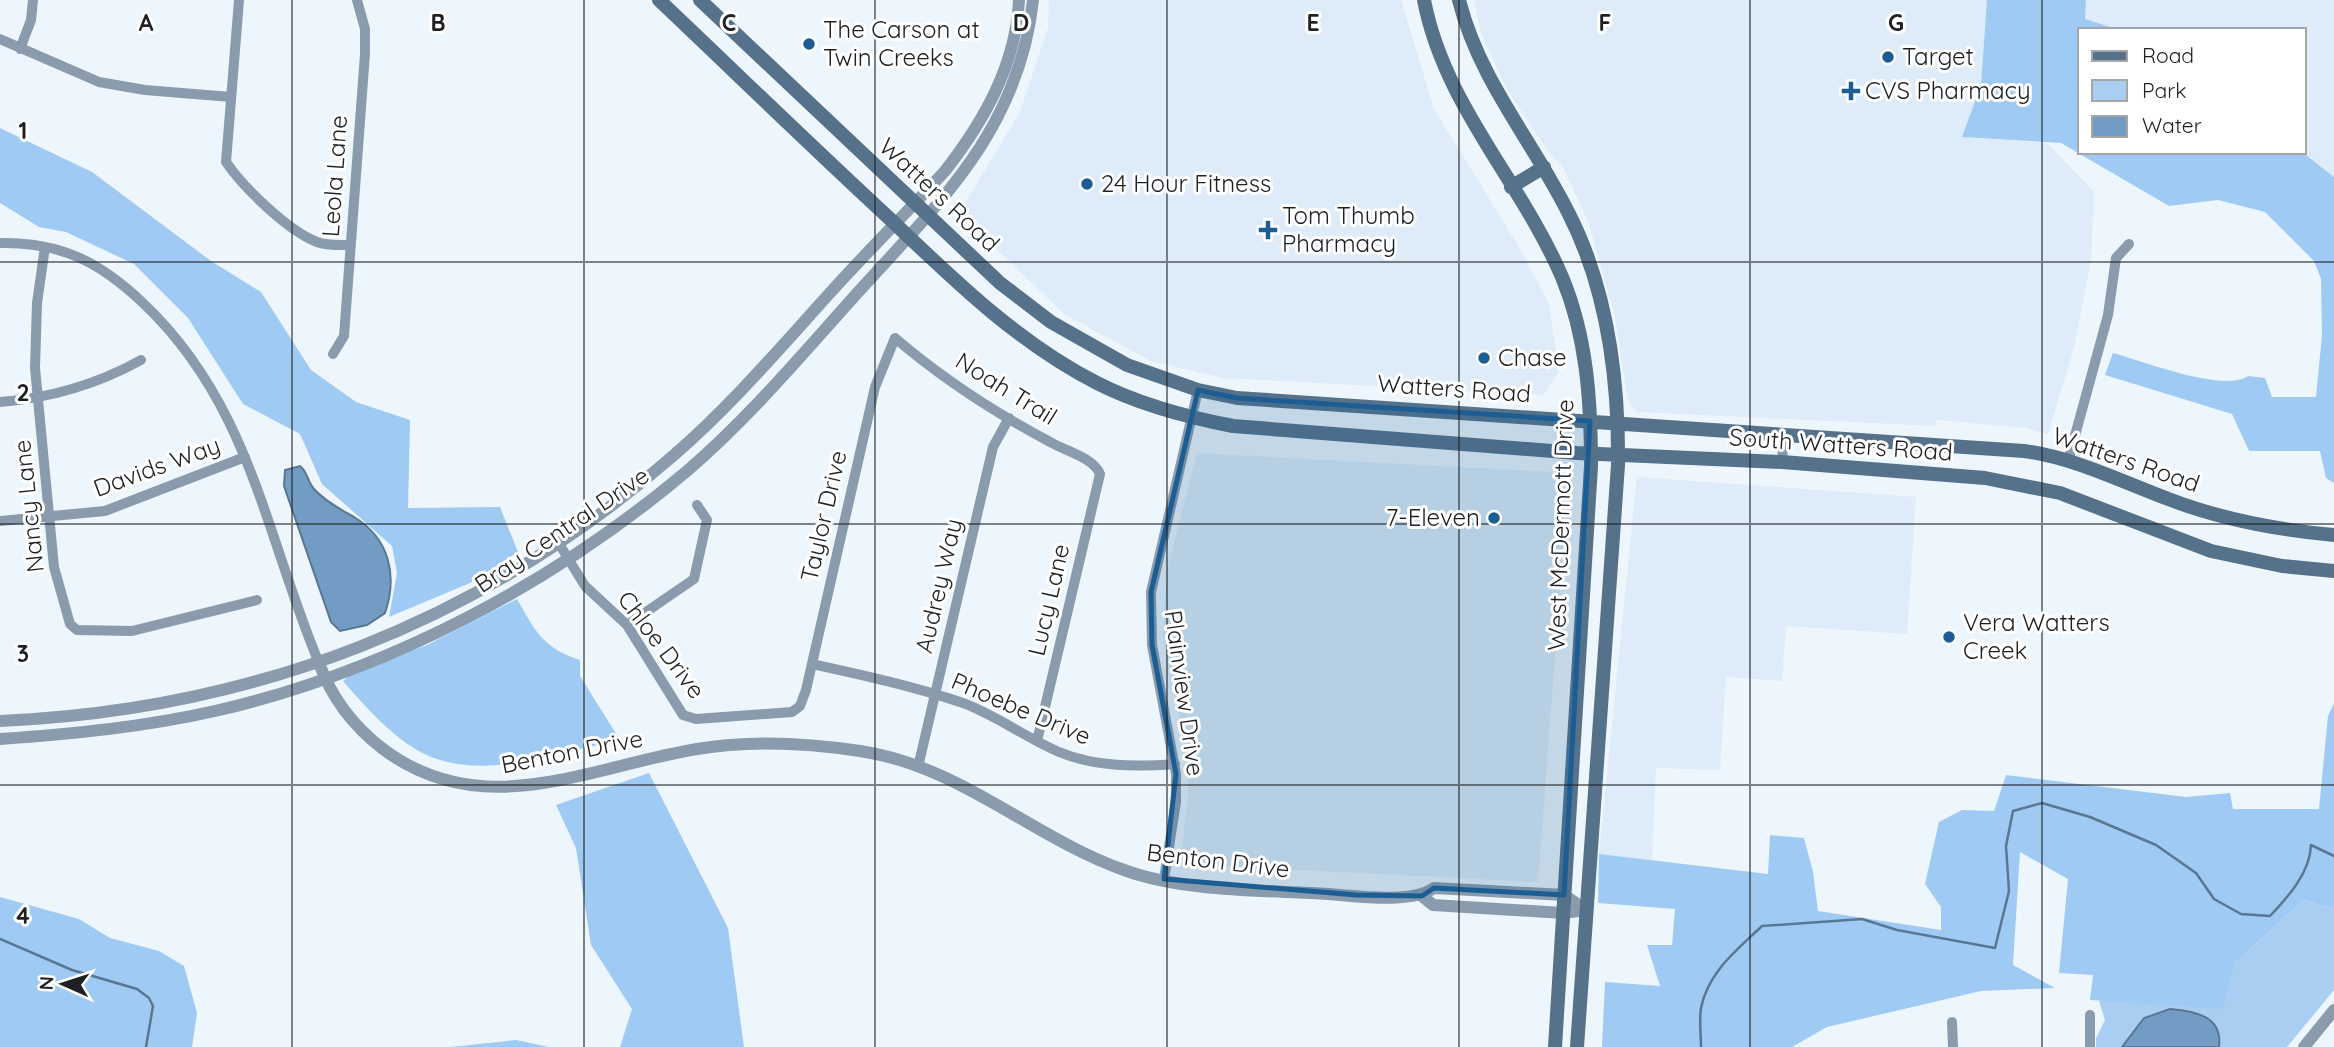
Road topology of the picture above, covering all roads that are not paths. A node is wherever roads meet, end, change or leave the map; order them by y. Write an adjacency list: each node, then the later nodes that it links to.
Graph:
1 (33, 0): 11 (street)
2 (239, 0): 13 (street)
3 (357, 0): 23 (street, Leola Lane)
4 (659, 0): 19 (main road, Watters Road)
5 (700, 0): 17 (main road, Watters Road)
6 (1019, 0): 12 (street)
7 (1033, 0): 14 (street)
8 (1424, 0): 16 (main road, West McDermott Drive)
9 (1459, 0): 15 (main road, West McDermott Drive)
10 (0, 39): 11 (street)
11 (20, 49): 13 (street)
12 (1008, 59): 14 (street); 17 (street, Bray Central Drive)
13 (231, 97): 23 (street)
14 (999, 118): 18 (street, Bray Central Drive)
15 (1544, 167): 16 (main road); 34 (main road, West McDermott Drive)
16 (1511, 187): 33 (main road, West McDermott Drive)
17 (915, 204): 18 (main road, Watters Road); 19 (street, Bray Central Drive)
18 (929, 216): 20 (street, Bray Central Drive); 28 (main road, Watters Road)
19 (896, 225): 20 (main road, Watters Road); 46 (street, Bray Central Drive)
20 (910, 239): 32 (main road, Watters Road); 47 (street, Bray Central Drive)
21 (0, 243): 24 (street, Benton Drive)
22 (2129, 244): 39 (street)
23 (351, 245): 26 (street, Leola Lane)
24 (45, 247): 29 (street, Nancy Lane); 38 (street, Benton Drive)
25 (895, 338): 31 (street, Noah Trail); 54 (street, Taylor Drive)
26 (333, 354)
27 (141, 360): 29 (street)
28 (1198, 390): 32 (street, Plainview Drive); 33 (main road, Watters Road)
29 (38, 399): 30 (street); 43 (street, Nancy Lane)
30 (0, 402)
31 (1009, 418): 41 (street, Noah Trail); 56 (street, Audrey Way)
32 (1192, 419): 36 (main road, Watters Road); 61 (street, Plainview Drive)
33 (1590, 421): 34 (main road, Watters Road); 36 (main road, West McDermott Drive)
34 (1618, 422): 35 (main road, Watters Road); 37 (main road, West McDermott Drive)
35 (1784, 434): 39 (main road, Watters Road); 40 (street)
36 (1591, 453): 37 (main road, Watters Road); 51 (main road, West McDermott Drive)
37 (1618, 454): 40 (main road, South Watters Road); 52 (main road, West McDermott Drive)
38 (245, 457): 43 (street, Davids Way); 53 (street, Benton Drive)
39 (2068, 461): 45 (main road, Watters Road)
40 (1783, 463): 48 (main road, South Watters Road)
41 (1098, 468): 60 (street, Lucy Lane)
42 (697, 505): 50 (street)
43 (49, 516): 44 (street, Davids Way); 49 (street, Nancy Lane)
44 (0, 521)
45 (2334, 535)
46 (558, 542): 47 (street, Chloe Drive); 53 (street, Bray Central Drive)
47 (566, 558): 50 (street, Chloe Drive); 55 (street, Bray Central Drive)
48 (2334, 571)
49 (257, 600)
50 (627, 625): 57 (street, Chloe Drive)
51 (1580, 656): 52 (main road); 64 (main road, West McDermott Drive)
52 (1606, 658): 66 (main road, West McDermott Drive)
53 (319, 663): 55 (street, Benton Drive); 58 (street, Bray Central Drive)
54 (811, 664): 56 (street, Phoebe Drive); 57 (street, Taylor Drive)
55 (325, 680): 59 (street, Bray Central Drive); 62 (street, Benton Drive)
56 (934, 695): 60 (street, Phoebe Drive); 62 (street, Audrey Way)
57 (800, 706)
58 (0, 721)
59 (0, 739)
60 (1037, 741): 61 (street, Phoebe Drive)
61 (1175, 764): 63 (street, Plainview Drive)
62 (918, 767): 63 (street, Benton Drive)
63 (1164, 879): 65 (street, Benton Drive)
64 (1564, 895): 65 (street, Benton Drive); 66 (street); 67 (main road, West McDermott Drive)
65 (1422, 896): 67 (street, Benton Drive)
66 (1586, 910): 67 (street, Benton Drive); 72 (main road, West McDermott Drive)
67 (1563, 913): 71 (main road, West McDermott Drive)
68 (2334, 1010): 75 (street)
69 (2090, 1015): 74 (street)
70 (1952, 1022): 73 (street)
71 (1555, 1047)
72 (1577, 1047)
73 (1953, 1047)
74 (2090, 1047)
75 (2304, 1047)

